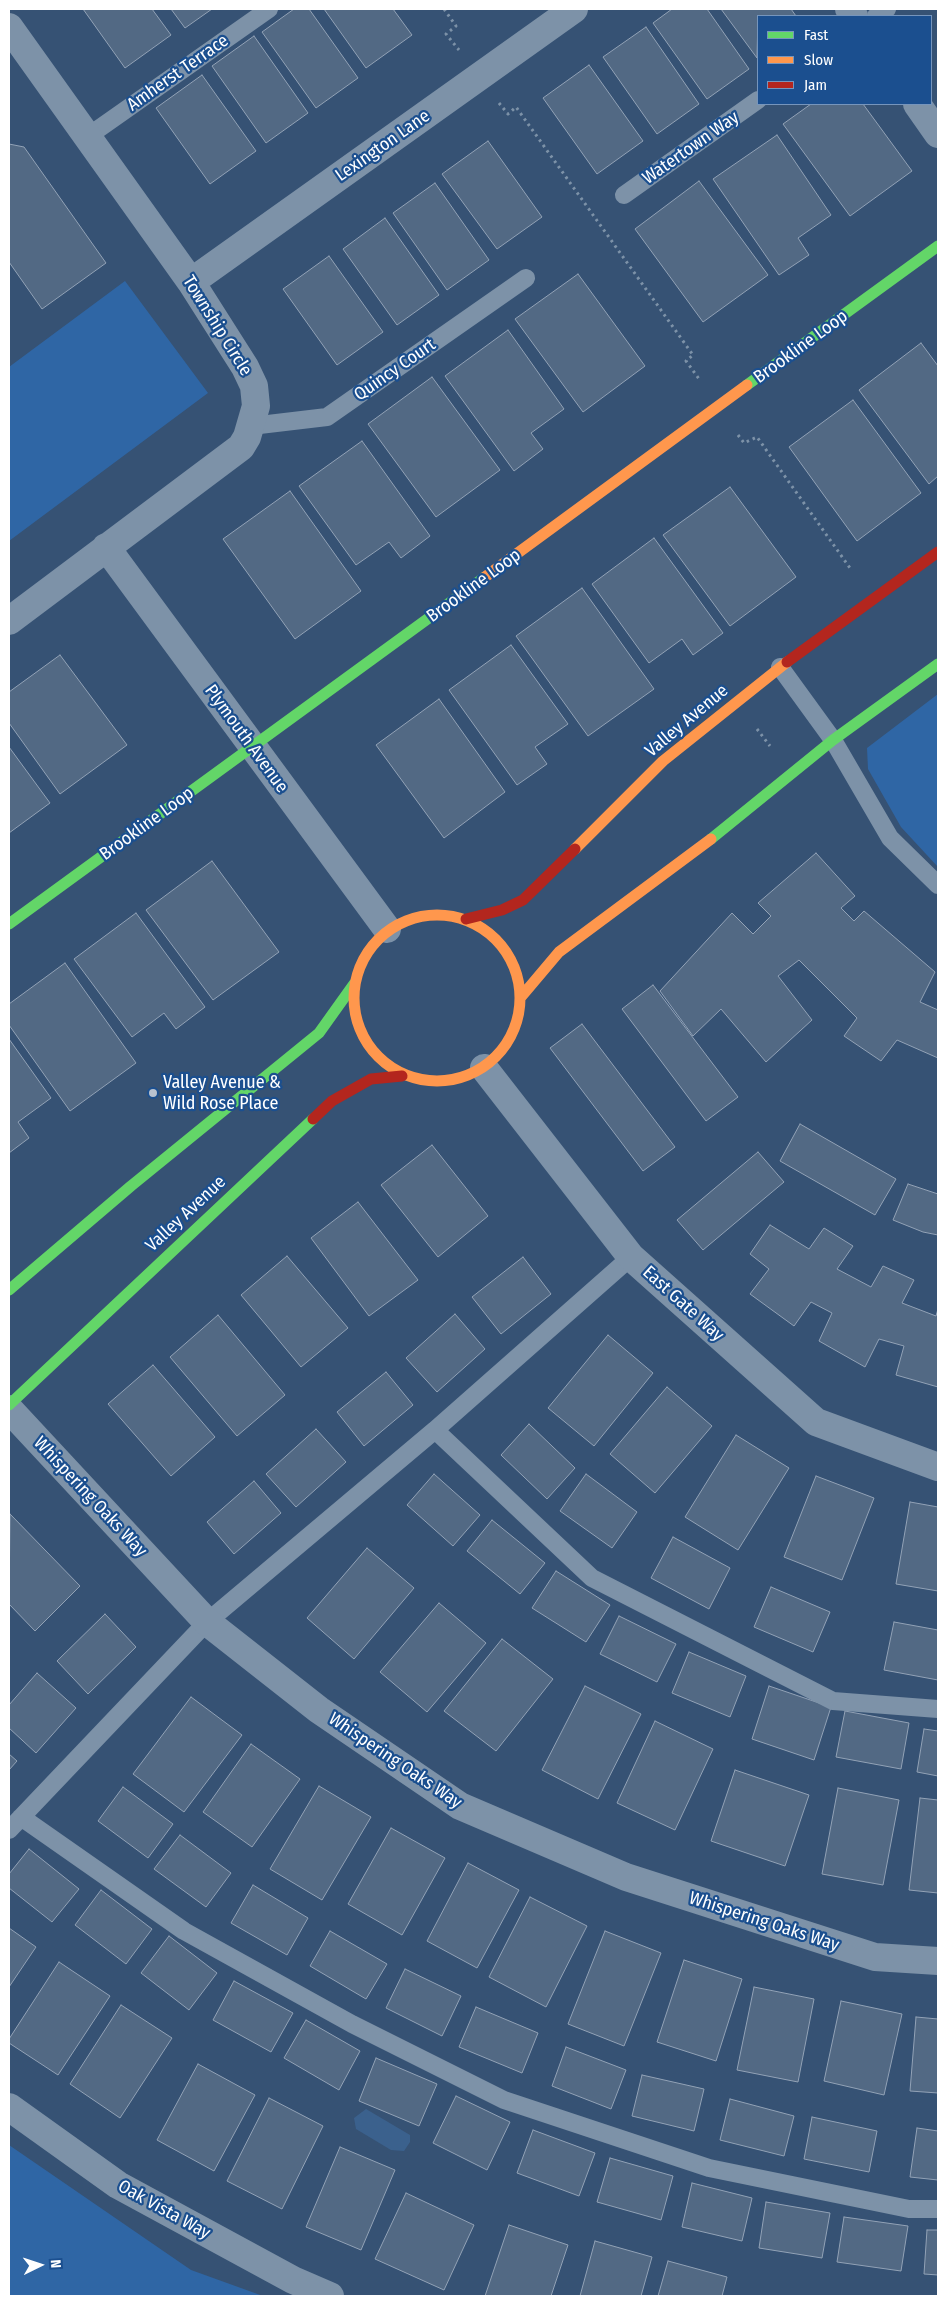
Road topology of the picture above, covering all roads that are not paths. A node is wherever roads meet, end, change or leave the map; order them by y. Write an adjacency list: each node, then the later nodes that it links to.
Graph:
1 (269, 9): 7 (lane, Amherst Terrace)
2 (574, 9): 11 (street, Lexington Lane)
3 (9, 27): 7 (street, Township Circle)
4 (757, 101): 8 (lane, Watertown Way)
5 (918, 105): 6 (street)
6 (938, 134)
7 (87, 137): 11 (street, Township Circle)
8 (624, 195)
9 (938, 246): 19 (street, Brookline Loop)
10 (526, 278): 12 (lane, Quincy Court)
11 (191, 282): 12 (street, Township Circle)
12 (251, 426): 13 (street, Township Circle)
13 (106, 547): 15 (street, Township Circle); 19 (street, Plymouth Avenue)
14 (938, 552): 17 (street, Valley Avenue)
15 (9, 621)
16 (938, 664): 18 (street)
17 (780, 667): 18 (lane); 21 (street, Valley Avenue)
18 (834, 740): 20 (lane); 25 (street)
19 (252, 748): 22 (street, Brookline Loop); 23 (street, Plymouth Avenue)
20 (938, 885)
21 (466, 919): 23 (street); 25 (street)
22 (9, 924)
23 (387, 929): 24 (street)
24 (354, 984): 27 (street); 29 (street)
25 (521, 997): 26 (street)
26 (484, 1068): 27 (street); 28 (street, East Gate Way)
27 (402, 1076): 30 (street, Valley Avenue)
28 (631, 1257): 31 (lane); 32 (street, East Gate Way)
29 (9, 1290)
30 (9, 1407): 33 (street, Whispering Oaks Way)
31 (435, 1430): 33 (lane); 34 (lane)
32 (938, 1466)
33 (206, 1622): 35 (lane); 36 (street, Whispering Oaks Way)
34 (938, 1709)
35 (15, 1824): 38 (lane)
36 (938, 1961)
37 (9, 2107): 39 (street, Oak Vista Way)
38 (938, 2209)
39 (330, 2296)

